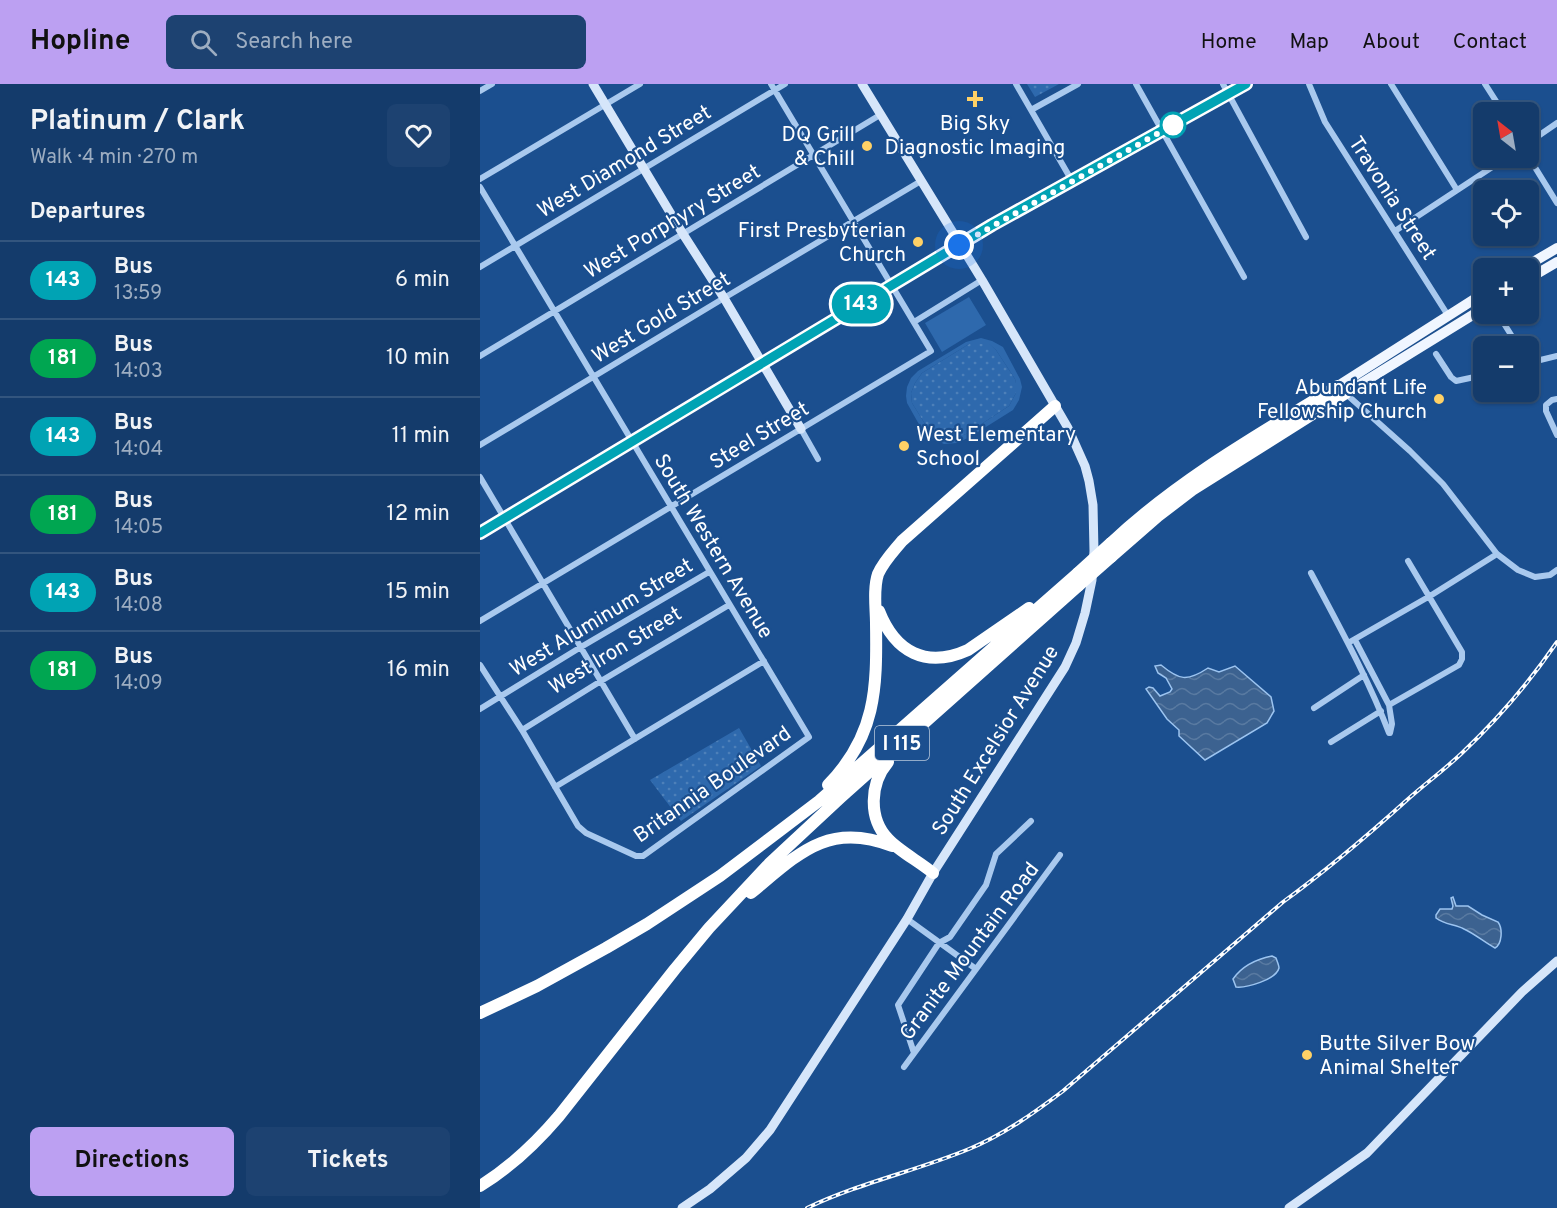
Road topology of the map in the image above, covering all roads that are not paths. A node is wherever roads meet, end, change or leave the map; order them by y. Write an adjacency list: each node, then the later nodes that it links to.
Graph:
1 (492, 84): 15 (street)
2 (593, 84): 18 (street)
3 (640, 84): 18 (street)
4 (785, 84): 14 (street, West Diamond Street)
5 (862, 84): 20 (street, South Excelsior Avenue)
6 (1016, 84): 19 (street)
7 (1078, 84): 19 (street)
8 (1136, 84): 22 (street)
9 (1223, 84): 16 (street)
10 (1246, 84): 16 (street)
11 (1309, 84): 35 (street, Travonia Street)
12 (1390, 84): 32 (street)
13 (1485, 84): 17 (street)
14 (773, 87): 24 (street); 25 (street, West Diamond Street)
15 (480, 91)
16 (1228, 94): 22 (street); 37 (street)
17 (1497, 102)
18 (606, 105): 25 (street); 28 (street)
19 (1031, 110): 30 (street)
20 (880, 115): 24 (street, West Porphyry Street); 29 (street, South Excelsior Avenue)
21 (1557, 123): 23 (street)
22 (1162, 131): 30 (street); 45 (street)
23 (1539, 135)
24 (814, 155): 34 (street); 36 (street, West Porphyry Street)
25 (644, 168): 36 (street); 39 (street, West Diamond Street)
26 (1491, 168): 32 (street)
27 (1535, 168): 33 (street)
28 (480, 179)
29 (921, 181): 34 (street, West Gold Street); 38 (street, South Excelsior Avenue)
30 (1072, 181): 38 (street)
31 (480, 187): 39 (street, South Western Avenue)
32 (1457, 190): 35 (street)
33 (1557, 203)
34 (854, 221): 47 (street); 48 (street, West Gold Street)
35 (1395, 231): 52 (street, Travonia Street)
36 (683, 234): 48 (street); 50 (street, West Porphyry Street)
37 (1306, 237)
38 (959, 245): 46 (street, South Excelsior Avenue); 47 (street)
39 (516, 246): 43 (street, West Diamond Street); 50 (street, South Western Avenue)
40 (1557, 248): 41 (main road)
41 (1539, 259)
42 (1557, 262): 44 (main road)
43 (480, 267)
44 (1539, 273)
45 (1244, 277)
46 (982, 280): 53 (street); 64 (street, South Excelsior Avenue)
47 (892, 285): 53 (street); 59 (street)
48 (724, 298): 59 (street); 60 (street, West Gold Street)
49 (1473, 301): 52 (main road)
50 (554, 311): 56 (street, West Porphyry Street); 60 (street, South Western Avenue)
51 (1473, 315): 54 (main road)
52 (1448, 316): 54 (street, Travonia Street); 62 (main road)
53 (914, 322): 65 (street, Steel Street)
54 (1454, 326): 62 (main road)
55 (1436, 354): 61 (street)
56 (480, 356)
57 (1557, 356): 58 (street)
58 (1539, 360)
59 (761, 364): 65 (street); 67 (street)
60 (593, 377): 67 (street, South Western Avenue); 68 (street, West Gold Street)
61 (1473, 378)
62 (1342, 390): 74 (street); 79 (highway, I 115, bridge); 79 (highway, I 115, bridge)
63 (1557, 399): 66 (street)
64 (1055, 406): 82 (highway); 107 (street, South Excelsior Avenue)
65 (801, 429): 69 (street); 71 (street, Steel Street)
66 (1557, 435)
67 (632, 442): 71 (street, South Western Avenue); 72 (street)
68 (480, 445)
69 (818, 459)
70 (480, 477): 72 (street)
71 (670, 507): 77 (street, South Western Avenue); 80 (street, Steel Street)
72 (504, 518): 73 (street); 80 (street)
73 (480, 533)
74 (1497, 554): 76 (street); 81 (street)
75 (1408, 561): 81 (street)
76 (1557, 570)
77 (709, 572): 83 (street, South Western Avenue); 87 (street, West Aluminum Street)
78 (1311, 573): 86 (street)
79 (1077, 578): 82 (highway); 92 (highway, I 115); 104 (highway, I 115)
80 (542, 582): 84 (street, Steel Street); 87 (street)
81 (1430, 596): 85 (street); 94 (street)
82 (876, 602): 104 (highway)
83 (729, 605): 88 (street, South Western Avenue); 91 (street, West Iron Street)
84 (480, 621)
85 (1355, 640): 86 (street); 94 (street)
86 (1348, 644): 90 (street)
87 (581, 647): 91 (street); 93 (street, West Aluminum Street)
88 (764, 661): 99 (street, South Western Avenue); 100 (street)
89 (480, 664): 93 (street)
90 (1364, 675): 95 (street); 97 (street)
91 (601, 681): 98 (street, West Iron Street); 100 (street)
92 (957, 693): 105 (highway); 109 (highway, I 115)
93 (500, 697): 96 (street, West Aluminum Street); 98 (street)
94 (1389, 705): 97 (street)
95 (1314, 708)
96 (480, 709)
97 (1381, 711): 101 (street)
98 (522, 730): 102 (street)
99 (809, 737): 102 (street, Britannia Boulevard)
100 (635, 739): 102 (street)
101 (1331, 742)
102 (555, 787)
103 (1031, 821): 110 (street)
104 (762, 843): 113 (highway, I 115)
105 (898, 848): 107 (highway); 109 (highway)
106 (1060, 855): 112 (street, Granite Mountain Road)
107 (933, 873): 108 (street, South Excelsior Avenue)
108 (907, 920): 110 (street); 117 (street, South Excelsior Avenue)
109 (709, 928): 116 (highway, I 115)
110 (939, 942): 112 (street); 114 (street)
111 (1557, 961): 118 (street)
112 (976, 969): 114 (street, Granite Mountain Road)
113 (480, 1013)
114 (914, 1053): 115 (street, Granite Mountain Road)
115 (904, 1067)
116 (480, 1186)
117 (682, 1208)
118 (1289, 1208)

